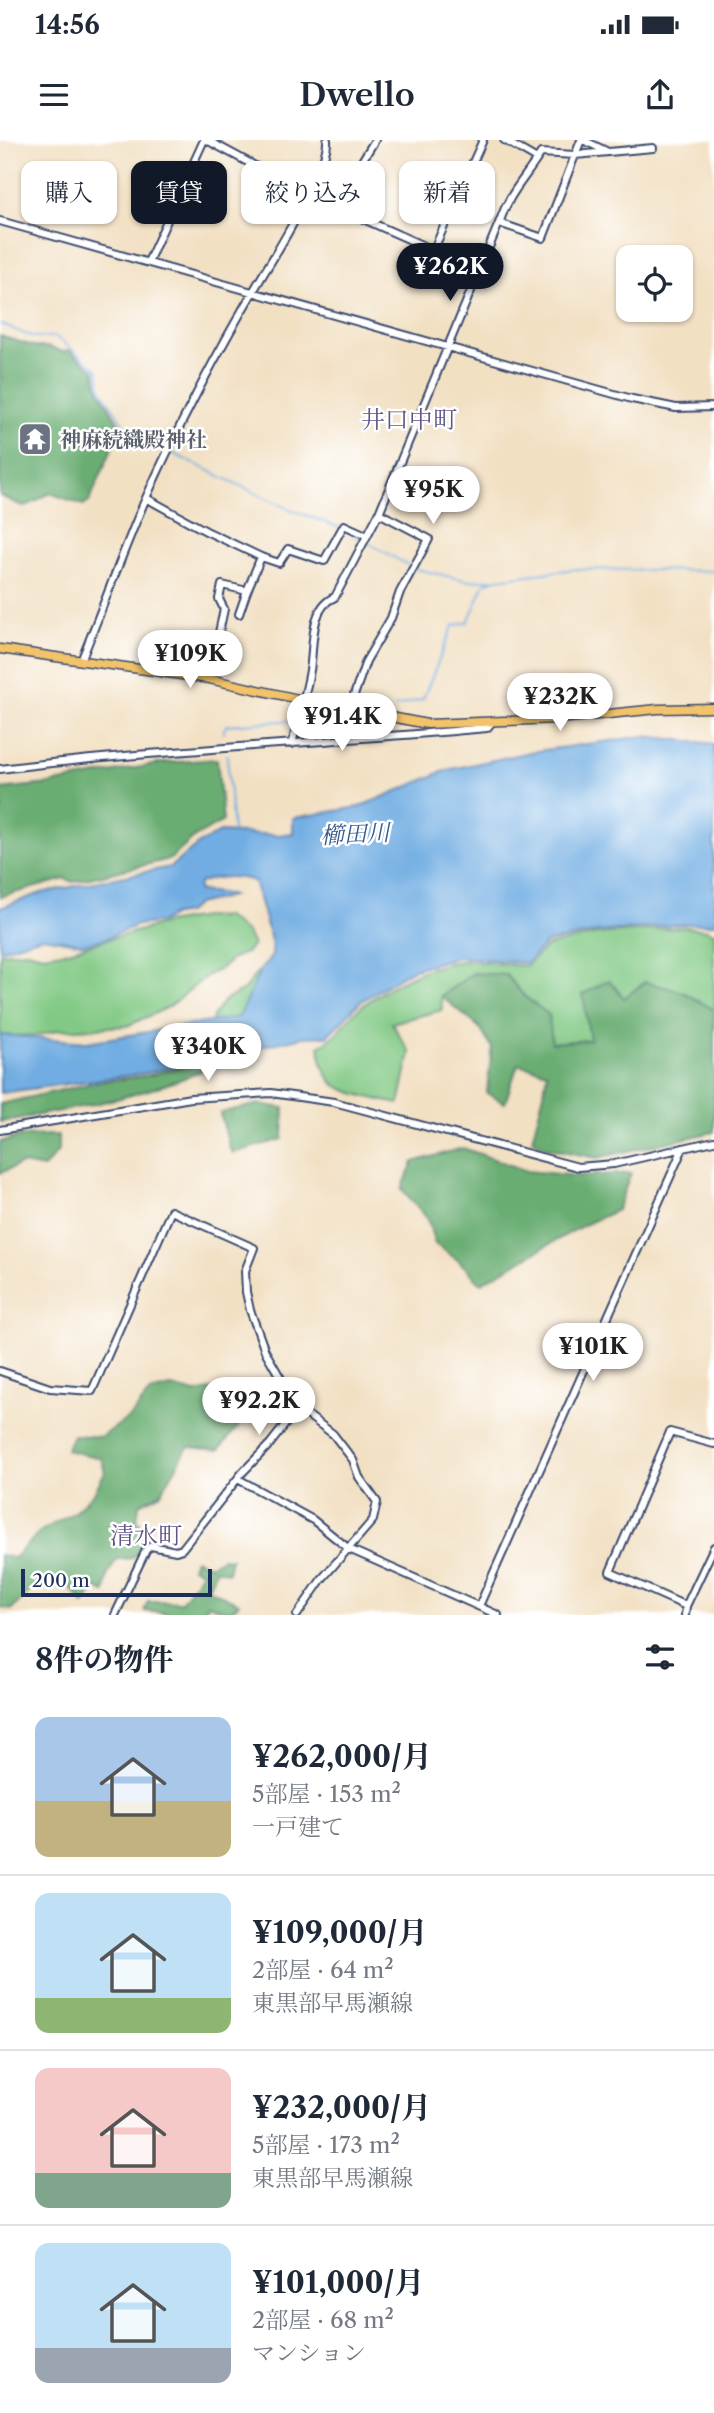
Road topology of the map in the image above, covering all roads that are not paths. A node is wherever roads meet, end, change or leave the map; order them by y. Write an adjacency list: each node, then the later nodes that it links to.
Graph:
1 (206, 140): 11 (street); 19 (street)
2 (327, 140): 12 (street)
3 (375, 140): 13 (street)
4 (483, 140): 18 (street)
5 (504, 140): 10 (street)
6 (582, 140): 8 (street); 9 (street)
7 (653, 148): 8 (street)
8 (607, 151): 9 (street)
9 (575, 155): 10 (street); 15 (street)
10 (537, 159): 15 (street)
11 (245, 161)
12 (324, 161)
13 (362, 161)
14 (0, 221): 19 (street)
15 (499, 223): 20 (street)
16 (290, 224): 21 (street)
17 (374, 224): 18 (street)
18 (433, 251): 20 (street)
19 (148, 262): 21 (street)
20 (478, 270): 22 (street)
21 (253, 292): 22 (street); 24 (street)
22 (447, 347): 23 (street); 25 (street)
23 (714, 407)
24 (146, 498): 27 (street); 31 (street)
25 (379, 513): 26 (street); 34 (street)
26 (365, 539): 27 (street); 33 (street)
27 (261, 557): 28 (street)
28 (247, 592): 29 (street); 32 (street)
29 (239, 614)
30 (0, 649): 31 (main road)
31 (81, 661): 32 (main road)
32 (209, 679): 33 (main road)
33 (302, 702): 34 (main road); 37 (street)
34 (350, 707): 36 (main road)
35 (714, 708): 36 (main road)
36 (492, 722): 37 (street)
37 (292, 744): 38 (street)
38 (0, 769)
39 (0, 1130): 41 (street)
40 (714, 1141): 41 (street)
41 (684, 1148): 48 (street)
42 (0, 1371): 43 (street)
43 (298, 1408): 45 (street); 47 (street)
44 (714, 1444): 49 (street)
45 (238, 1479): 47 (street); 50 (street)
46 (714, 1546): 49 (street)
47 (349, 1549): 48 (street); 51 (street)
48 (479, 1606): 52 (street)
49 (686, 1606): 53 (street)
50 (115, 1615)
51 (297, 1615)
52 (498, 1615)
53 (685, 1615)

